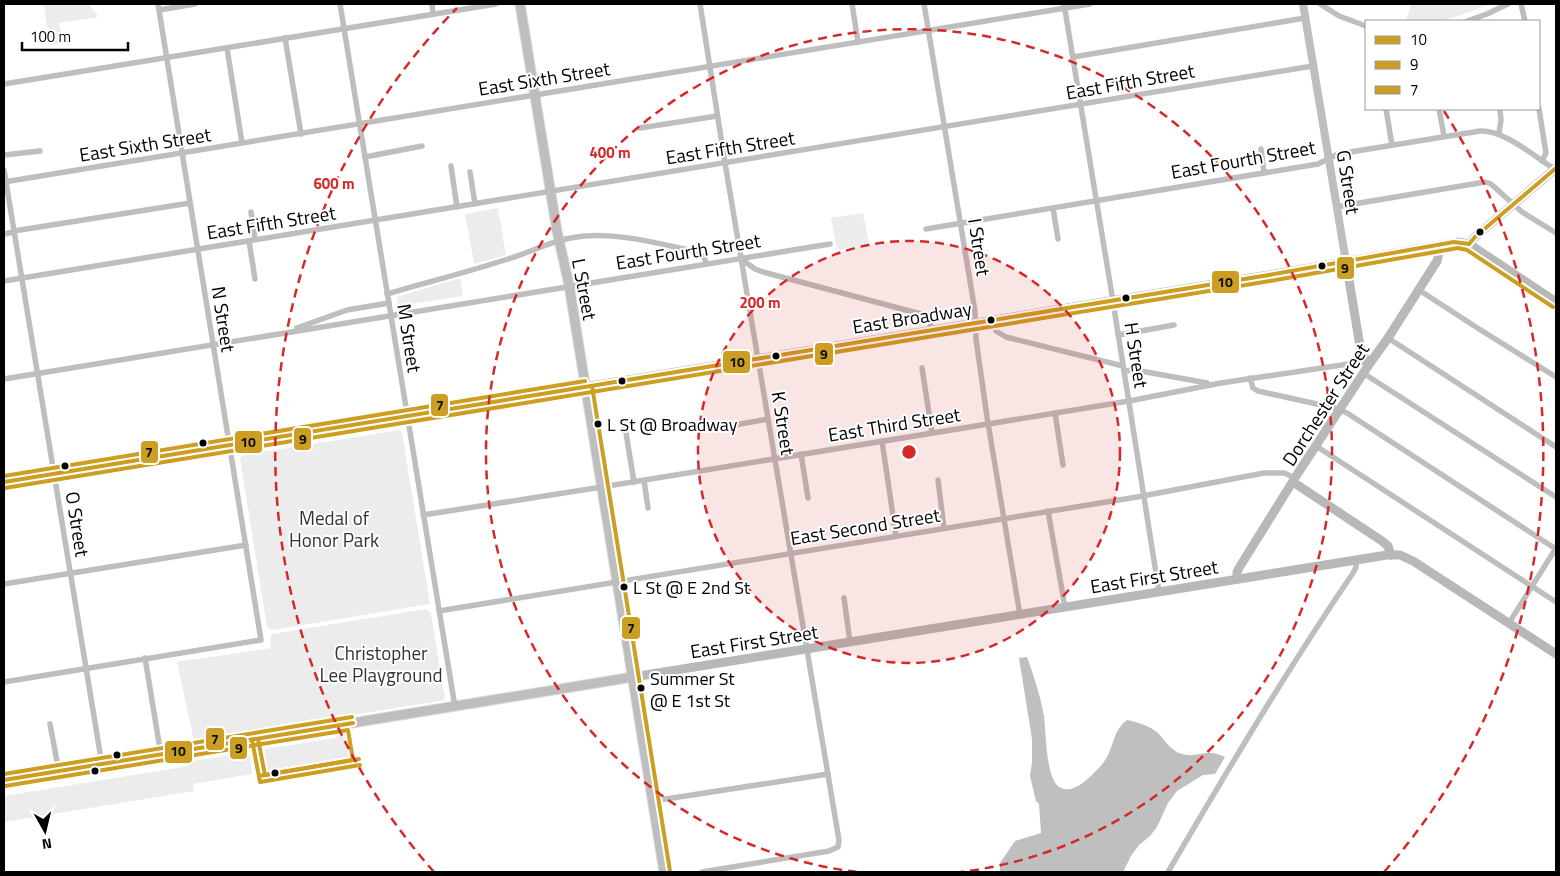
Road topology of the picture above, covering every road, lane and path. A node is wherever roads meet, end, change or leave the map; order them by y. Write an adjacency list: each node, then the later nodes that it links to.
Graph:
1 (195, 4): 15 (street)
2 (340, 4): 21 (street, M Street)
3 (432, 4): 16 (street)
4 (496, 4): 16 (street)
5 (520, 4): 31 (main road, L Street)
6 (700, 4): 28 (street, K Street)
7 (852, 4): 24 (street)
8 (924, 4): 22 (street, I Street)
9 (1090, 4): 14 (street, East Sixth Street)
10 (1303, 4): 17 (street, G Street)
11 (1320, 4): 20 (street)
12 (1508, 4): 18 (street)
13 (1522, 4): 19 (street)
14 (1064, 6): 22 (street, East Sixth Street); 27 (street, H Street)
15 (159, 7): 26 (street, N Street)
16 (433, 14): 21 (street)
17 (1305, 18): 27 (street); 29 (street, G Street)
18 (1483, 19)
19 (1525, 20)
20 (1365, 26)
21 (344, 28): 23 (street); 38 (street, M Street)
22 (929, 30): 24 (street, East Sixth Street); 39 (street, I Street)
23 (285, 38): 25 (street); 42 (street)
24 (858, 42): 28 (street, East Sixth Street)
25 (227, 48): 26 (street); 44 (street)
26 (167, 57): 30 (street); 49 (street, N Street)
27 (1073, 57): 32 (street, H Street)
28 (710, 66): 31 (street, East Sixth Street); 37 (street, K Street)
29 (1313, 66): 32 (street, East Fifth Street); 52 (street, G Street)
30 (4, 84)
31 (534, 95): 38 (street, East Sixth Street); 61 (main road, L Street)
32 (1080, 105): 39 (street, East Fifth Street); 62 (street, H Street)
33 (1386, 110): 45 (street)
34 (1439, 110): 43 (street)
35 (1500, 110): 41 (street)
36 (1539, 110): 53 (street)
37 (717, 116): 40 (street); 54 (street, K Street)
38 (359, 124): 42 (street, East Sixth Street); 51 (street, M Street)
39 (945, 127): 54 (street, East Fifth Street); 71 (street, I Street)
40 (640, 128)
41 (1498, 133): 43 (street, East Fourth Street); 53 (street)
42 (301, 134): 44 (street, East Sixth Street)
43 (1444, 136): 45 (street, East Fourth Street)
44 (242, 143): 49 (street, East Sixth Street)
45 (1392, 145): 52 (street, East Fourth Street)
46 (422, 146): 51 (street)
47 (1261, 149): 59 (street)
48 (40, 151): 50 (street)
49 (182, 153): 60 (street, East Sixth Street); 63 (street, N Street)
50 (4, 155)
51 (365, 157): 70 (street, M Street)
52 (1328, 158): 59 (street, East Fourth Street); 67 (street, G Street)
53 (1542, 161): 57 (street)
54 (725, 163): 61 (street, East Fifth Street); 84 (street, K Street)
55 (451, 166): 66 (street)
56 (4, 170): 60 (street, O Street)
57 (1556, 170): 65 (main road)
58 (470, 172): 64 (street)
59 (1264, 172): 62 (street, East Fourth Street)
60 (5, 182): 73 (street, O Street)
61 (551, 191): 64 (street, East Fifth Street); 78 (main road, L Street)
62 (1097, 200): 68 (street, East Fourth Street); 93 (street, H Street)
63 (190, 203): 73 (street); 83 (street, N Street)
64 (475, 204): 66 (street, East Fifth Street)
65 (1513, 204): 67 (street); 75 (street); 81 (main road)
66 (457, 207): 70 (street, East Fifth Street)
67 (1336, 207): 85 (street, G Street)
68 (1053, 208): 71 (street, East Fourth Street); 76 (street)
69 (251, 212): 77 (street)
70 (375, 220): 77 (street, East Fifth Street); 92 (street, M Street)
71 (961, 223): 72 (street, East Fourth Street); 98 (street, I Street)
72 (926, 229)
73 (14, 232): 74 (street); 87 (street, O Street)
74 (4, 234)
75 (1556, 234)
76 (1058, 239)
77 (256, 240): 79 (street, East Fifth Street)
78 (559, 240): 86 (street); 90 (main road, L Street); 92 (street)
79 (249, 241): 83 (street, East Fifth Street); 88 (street)
80 (830, 244): 84 (street, East Fourth Street)
81 (1469, 244): 82 (main road, East Broadway); 94 (main road)
82 (1438, 246): 85 (main road, East Broadway); 91 (main road, Dorchester Street)
83 (198, 249): 87 (street, East Fifth Street); 104 (street, N Street)
84 (741, 259): 86 (street, East Fourth Street); 100 (street); 105 (street, K Street)
85 (1346, 262): 93 (main road, East Broadway); 106 (main road, G Street)
86 (706, 263): 90 (street, East Fourth Street)
87 (21, 278): 89 (street, East Fifth Street); 109 (street, O Street)
88 (255, 279)
89 (4, 281)
90 (569, 285): 96 (street, East Fourth Street); 115 (main road, L Street)
91 (1419, 290): 103 (main road, Dorchester Street); 111 (street)
92 (388, 294): 95 (street, M Street)
93 (1113, 301): 97 (main road, East Broadway); 102 (street, H Street)
94 (1556, 302)
95 (389, 303): 96 (street, M Street); 101 (street, East Fourth Street)
96 (391, 315): 101 (street, East Fourth Street); 119 (street, M Street)
97 (992, 320): 98 (main road, East Broadway); 108 (street)
98 (975, 323): 100 (main road, East Broadway); 121 (street, I Street)
99 (1174, 325): 102 (street)
100 (932, 330): 105 (main road, East Broadway)
101 (284, 332): 104 (street, East Fourth Street)
102 (1118, 335): 108 (street, H Street)
103 (1388, 338): 106 (main road, Dorchester Street); 128 (street)
104 (213, 344): 109 (street, East Fourth Street); 126 (street, N Street)
105 (758, 359): 115 (main road, East Broadway); 120 (street, K Street)
106 (1370, 364): 110 (main road, Dorchester Street); 112 (street, East Third Street)
107 (922, 368): 124 (street)
108 (1124, 369): 114 (street); 116 (street, H Street)
109 (38, 373): 113 (street, East Fourth Street); 132 (street, O Street)
110 (1363, 374): 117 (main road, Dorchester Street); 140 (street)
111 (1556, 377)
112 (1250, 378): 114 (street, East Third Street); 117 (street)
113 (4, 379)
114 (1221, 383): 116 (street, East Third Street)
115 (586, 387): 119 (main road, East Broadway); 138 (main road, L Street)
116 (1129, 401): 118 (street, East Third Street); 139 (street, H Street)
117 (1340, 410): 127 (main road, Dorchester Street); 149 (street)
118 (1055, 413): 121 (street, East Third Street); 131 (street)
119 (407, 416): 126 (main road, East Broadway); 144 (street, M Street)
120 (768, 419): 122 (street); 130 (street, K Street)
121 (988, 424): 124 (street, East Third Street); 145 (street, I Street)
122 (735, 425)
123 (625, 427): 137 (street)
124 (932, 433): 125 (street, East Third Street)
125 (882, 441): 129 (street, East Third Street); 147 (street)
126 (230, 445): 132 (main road, East Broadway); 148 (street, N Street)
127 (1316, 446): 135 (main road, Dorchester Street); 157 (street)
128 (1556, 447)
129 (801, 454): 130 (street, East Third Street); 141 (street)
130 (775, 458): 133 (street, East Third Street); 150 (street, K Street)
131 (1063, 465)
132 (54, 474): 136 (main road, East Broadway); 153 (street, O Street)
133 (644, 480): 137 (street, East Third Street); 142 (street)
134 (938, 480): 146 (street)
135 (1294, 480): 139 (street, East Second Street); 151 (main road); 154 (main road, Dorchester Street)
136 (4, 482)
137 (634, 482): 138 (street, East Third Street)
138 (602, 487): 144 (street, East Third Street); 155 (main road, L Street)
139 (1144, 496): 143 (street, East Second Street); 158 (street, H Street)
140 (1556, 497)
141 (808, 498)
142 (648, 508)
143 (1048, 511): 145 (street, East Second Street); 161 (street)
144 (423, 515): 162 (street, M Street)
145 (1004, 519): 146 (street, East Second Street); 163 (street, I Street)
146 (944, 528): 147 (street, East Second Street)
147 (896, 536): 150 (street, East Second Street)
148 (246, 545): 153 (street); 168 (street, N Street)
149 (1556, 549): 157 (street)
150 (791, 553): 155 (street, East Second Street); 166 (street, K Street)
151 (1391, 554): 152 (main road, East First Street); 164 (main road)
152 (1356, 559): 154 (main road, East First Street); 182 (street)
153 (70, 573): 156 (street); 169 (street, O Street)
154 (1237, 580): 158 (main road, East First Street)
155 (617, 582): 162 (street, East Second Street); 170 (main road, L Street)
156 (4, 584)
157 (1532, 586): 160 (street); 164 (street)
158 (1159, 592): 161 (main road, East First Street)
159 (844, 598): 165 (street)
160 (1556, 602)
161 (1065, 607): 163 (main road, East First Street)
162 (439, 610): 172 (street, M Street)
163 (1020, 614): 165 (main road, East First Street)
164 (1509, 623): 167 (main road)
165 (850, 642): 166 (main road, East First Street)
166 (807, 649): 170 (main road, East First Street); 177 (street, K Street)
167 (1556, 654)
168 (145, 658): 169 (street); 174 (street)
169 (86, 668): 171 (street); 175 (street, O Street)
170 (633, 677): 172 (main road, East First Street); 179 (main road, L Street)
171 (4, 682)
172 (455, 706): 174 (main road, East First Street)
173 (50, 724): 176 (street)
174 (161, 755): 175 (main road, East First Street)
175 (102, 765): 176 (main road, East First Street)
176 (59, 772): 178 (main road, East First Street)
177 (828, 774): 179 (street); 181 (street, K Street)
178 (4, 780)
179 (653, 802): 180 (main road, L Street)
180 (664, 872)
181 (702, 872)
182 (1168, 872)

